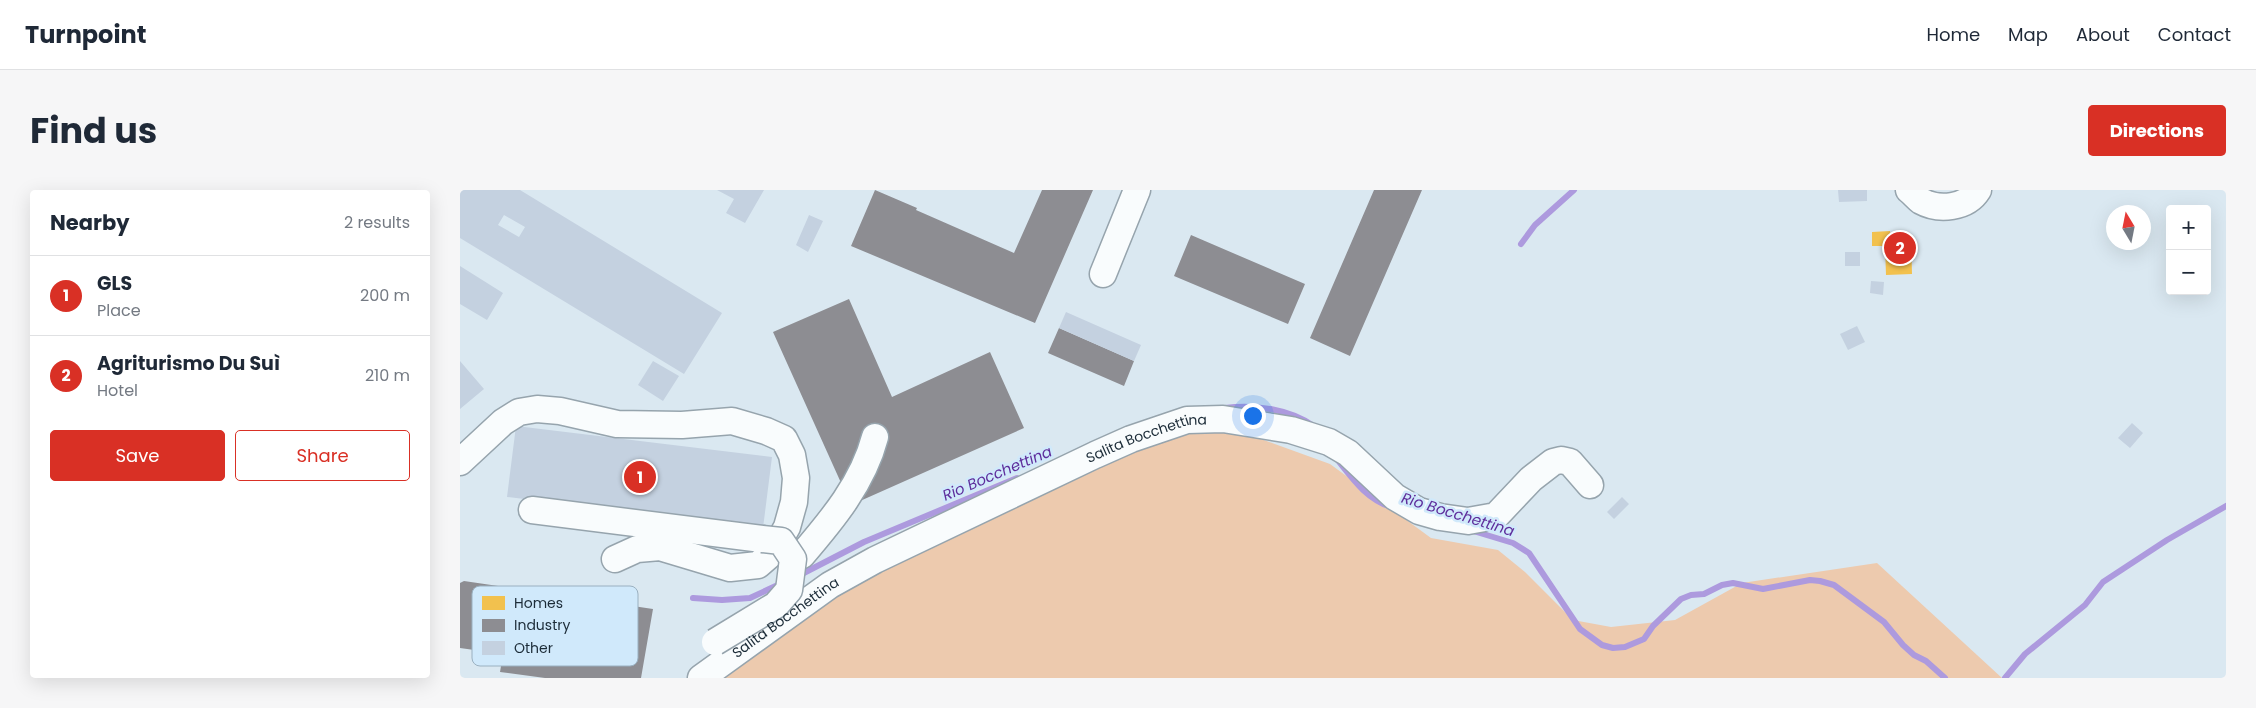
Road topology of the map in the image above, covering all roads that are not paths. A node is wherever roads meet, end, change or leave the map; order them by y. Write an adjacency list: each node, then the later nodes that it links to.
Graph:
1 (1137, 190): 4 (street)
2 (1909, 190): 3 (street)
3 (1978, 190)
4 (1103, 274)
5 (875, 437): 10 (street)
6 (460, 462): 9 (street)
7 (1590, 485): 12 (street, Salita Bocchettina)
8 (532, 510): 10 (street, bridge)
9 (615, 559)
10 (793, 559): 11 (street, bridge)
11 (714, 642)
12 (701, 678)

